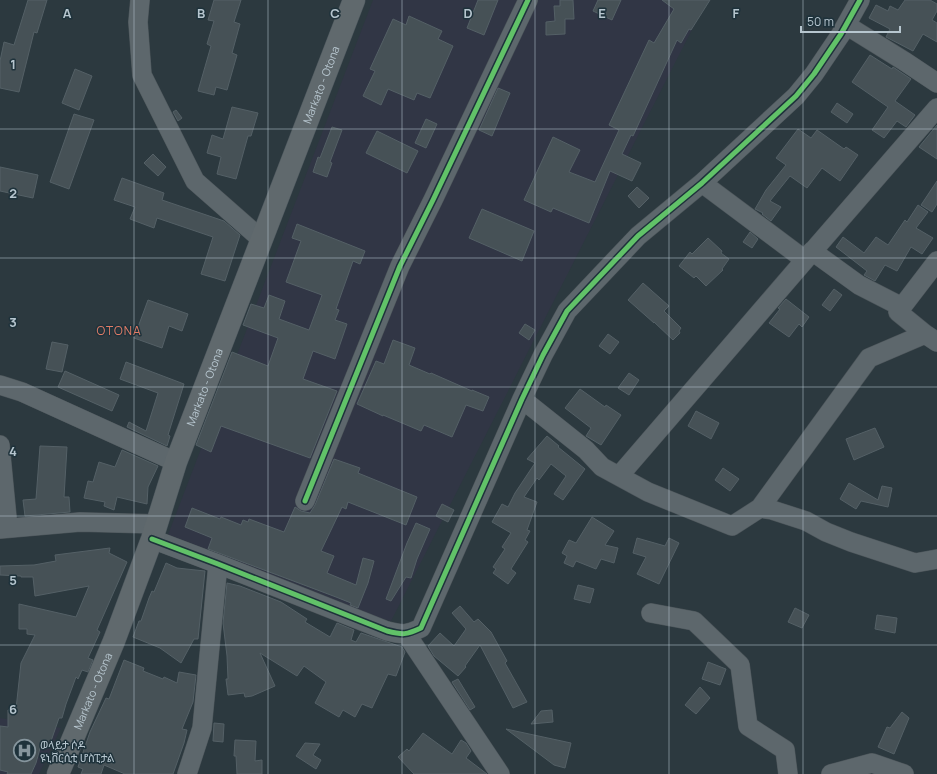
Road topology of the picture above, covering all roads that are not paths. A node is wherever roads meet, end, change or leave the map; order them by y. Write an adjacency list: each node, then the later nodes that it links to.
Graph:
1 (140, 0): 9 (street)
2 (354, 0): 9 (main road, Markato - Otona)
3 (528, 0): 19 (street)
4 (860, 0): 5 (street)
5 (846, 25): 6 (street); 8 (street)
6 (937, 83)
7 (937, 108): 10 (street)
8 (702, 183): 10 (street); 15 (street)
9 (261, 239): 17 (main road, Markato - Otona)
10 (809, 256): 12 (street); 18 (street)
11 (937, 261): 12 (street)
12 (902, 307): 13 (street)
13 (931, 338): 20 (street)
14 (0, 385): 17 (street)
15 (522, 399): 18 (street); 26 (street)
16 (0, 445): 21 (street)
17 (176, 462): 22 (main road, Markato - Otona)
18 (619, 476): 20 (street)
19 (305, 501)
20 (760, 508): 23 (street)
21 (4, 528): 22 (street)
22 (154, 532): 24 (street); 27 (main road, Markato - Otona)
23 (937, 559)
24 (218, 564): 26 (street); 28 (street)
25 (651, 613): 30 (street)
26 (407, 634): 29 (street)
27 (58, 774)
28 (187, 774)
29 (500, 774)
30 (788, 774)
31 (831, 774): 32 (street)
32 (904, 774)

